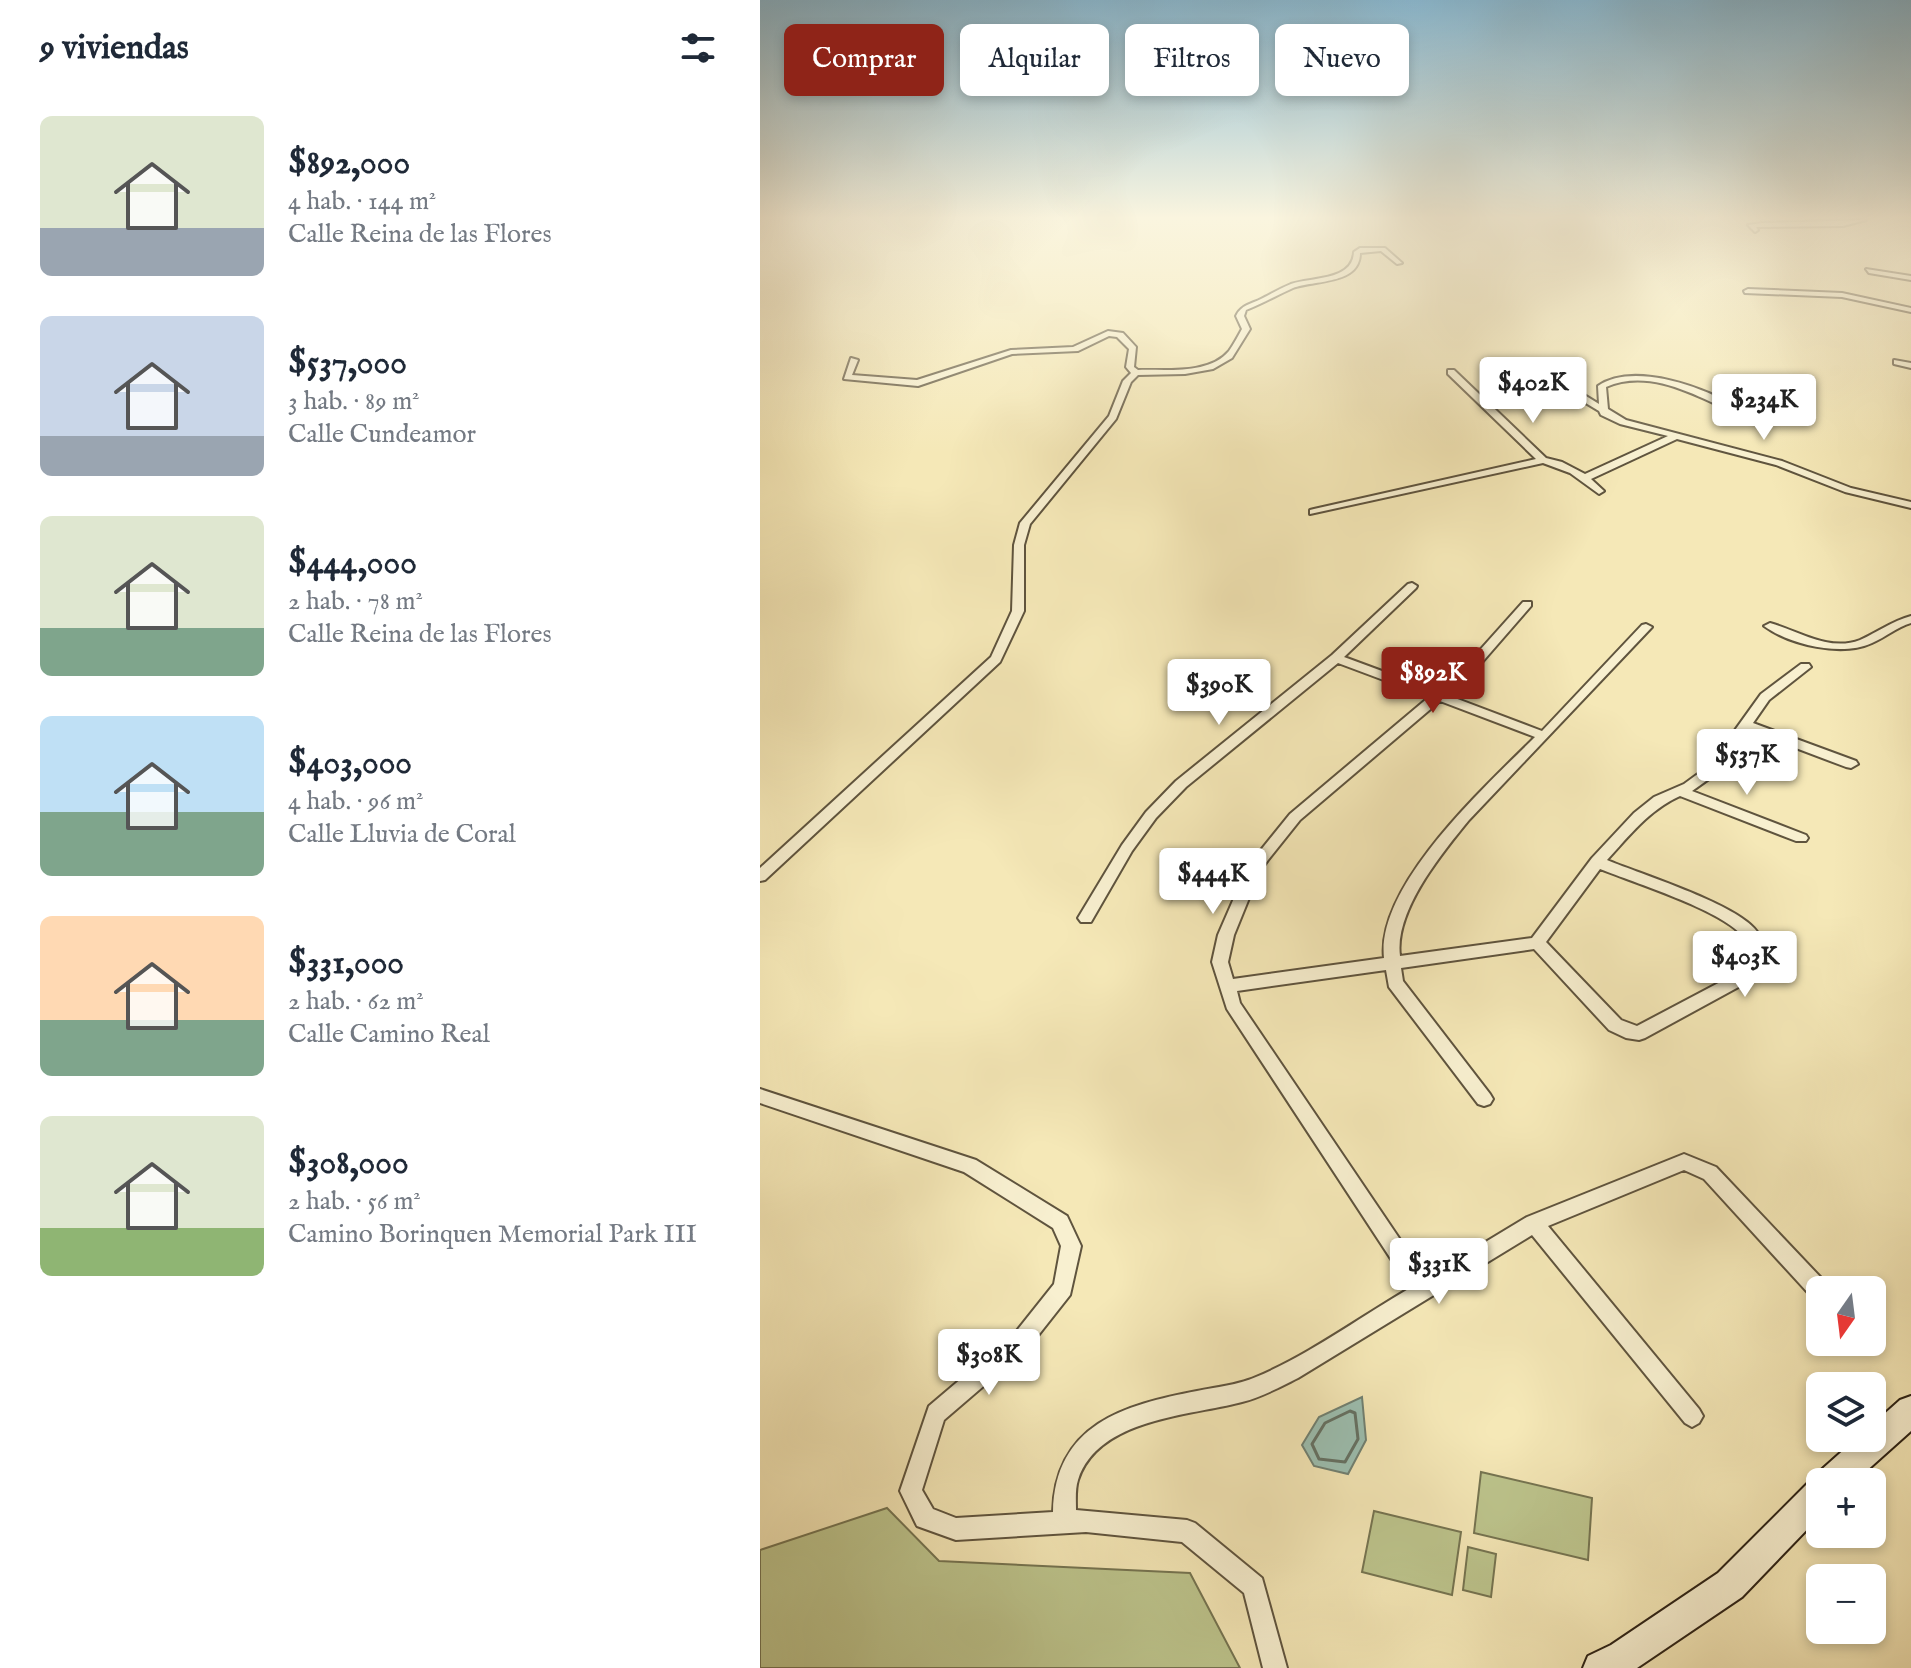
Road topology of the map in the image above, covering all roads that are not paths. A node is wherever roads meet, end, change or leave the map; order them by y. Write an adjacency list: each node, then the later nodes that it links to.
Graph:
1 (1272, 298): 9 (street)
2 (1855, 298): 3 (street)
3 (1911, 310)
4 (854, 360): 9 (street)
5 (1897, 362): 6 (street)
6 (1911, 366)
7 (1451, 372): 13 (street)
8 (1509, 372): 11 (street)
9 (1136, 373): 32 (street)
10 (1736, 410): 11 (street)
11 (1604, 413): 12 (street)
12 (1674, 437): 14 (street); 16 (street)
13 (1543, 460): 14 (street); 17 (street)
14 (1584, 478): 15 (street)
15 (1599, 491)
16 (1911, 505)
17 (1314, 512)
18 (1412, 586): 23 (street)
19 (1527, 604): 25 (street)
20 (1911, 619): 21 (street)
21 (1770, 626)
22 (1646, 627): 27 (street)
23 (1336, 658): 25 (street); 33 (street)
24 (1805, 667): 26 (street)
25 (1441, 698): 27 (street); 36 (street)
26 (1745, 725): 28 (street); 29 (street)
27 (1544, 736): 35 (street)
28 (1851, 764)
29 (1680, 791): 30 (street); 31 (street)
30 (1801, 838)
31 (1597, 862): 34 (street); 34 (street)
32 (760, 876)
33 (1086, 918)
34 (1537, 943): 35 (street)
35 (1389, 965): 36 (street); 38 (street)
36 (1226, 986): 41 (street)
37 (760, 1096): 46 (street)
38 (1484, 1099)
39 (1534, 1223): 40 (street); 41 (street); 43 (street)
40 (1806, 1276)
41 (1423, 1290): 46 (street)
42 (1911, 1411): 44 (street)
43 (1692, 1416)
44 (1847, 1468)
45 (1806, 1507): 48 (street)
46 (1064, 1522): 47 (street)
47 (1275, 1668)
48 (1600, 1668)

